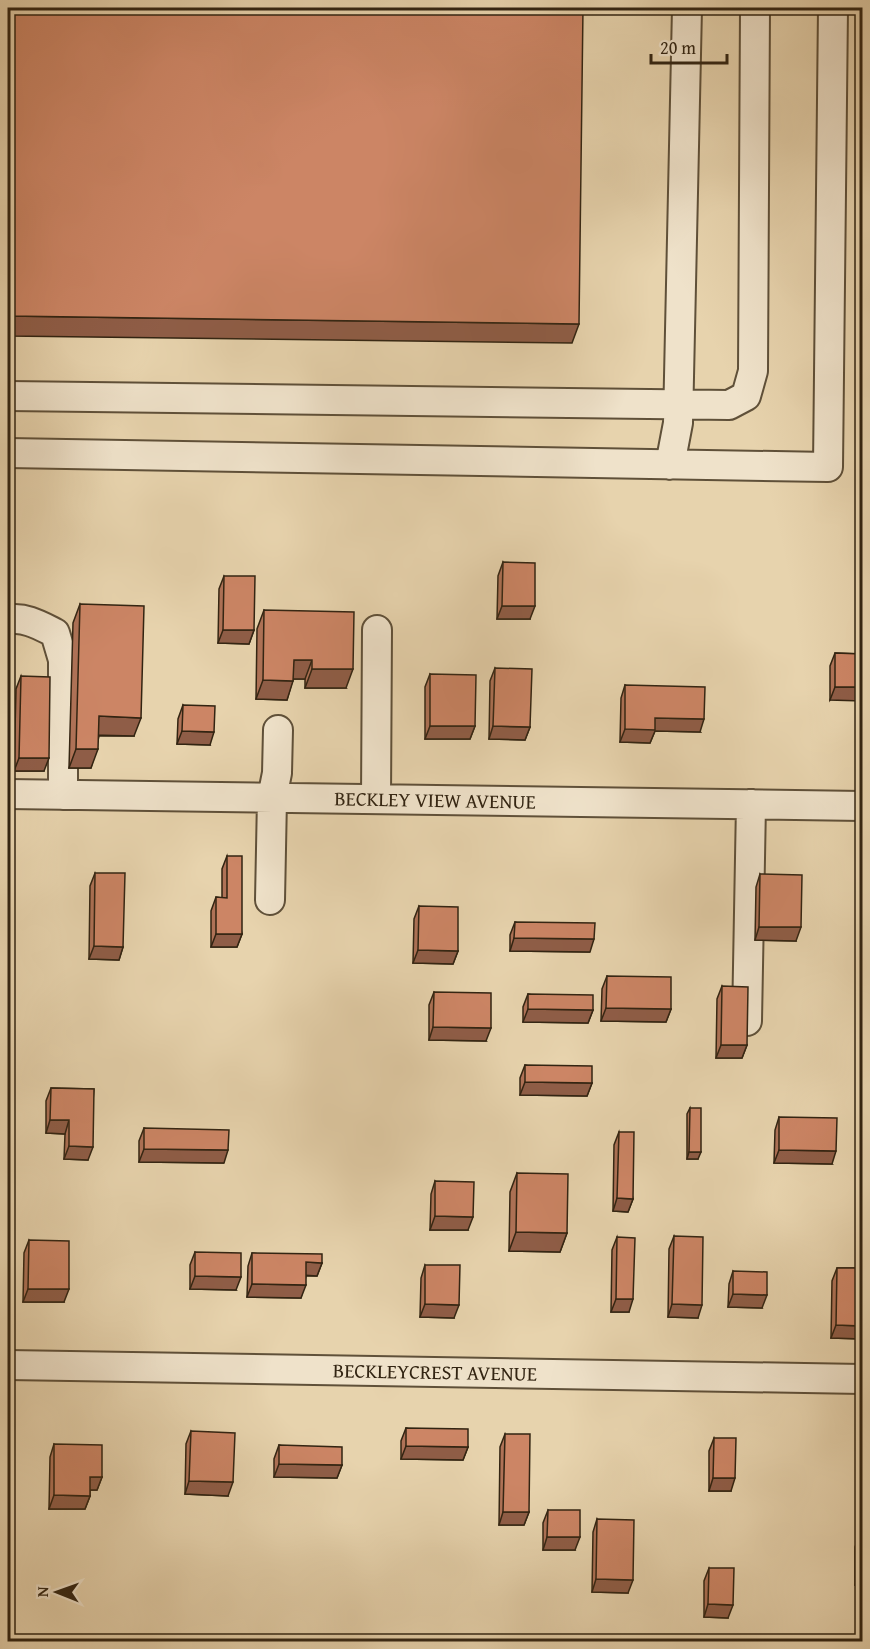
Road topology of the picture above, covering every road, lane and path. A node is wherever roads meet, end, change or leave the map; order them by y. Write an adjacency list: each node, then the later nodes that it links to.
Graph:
1 (687, 8): 5 (street)
2 (755, 8): 5 (street)
3 (833, 8): 7 (street)
4 (8, 396): 5 (street)
5 (678, 405): 7 (street)
6 (8, 453): 7 (street)
7 (670, 465)
8 (8, 620): 12 (street)
9 (377, 630): 14 (street)
10 (278, 730): 13 (street)
11 (8, 794): 12 (street, BECKLEY VIEW AVENUE)
12 (63, 795): 13 (street, BECKLEY VIEW AVENUE)
13 (272, 798): 14 (street, BECKLEY VIEW AVENUE); 17 (street)
14 (376, 799): 15 (street, BECKLEY VIEW AVENUE)
15 (751, 804): 16 (street, BECKLEY VIEW AVENUE); 18 (street)
16 (862, 806)
17 (270, 900)
18 (747, 1021)
19 (8, 1365): 20 (street, BECKLEYCREST AVENUE)
20 (862, 1379)

